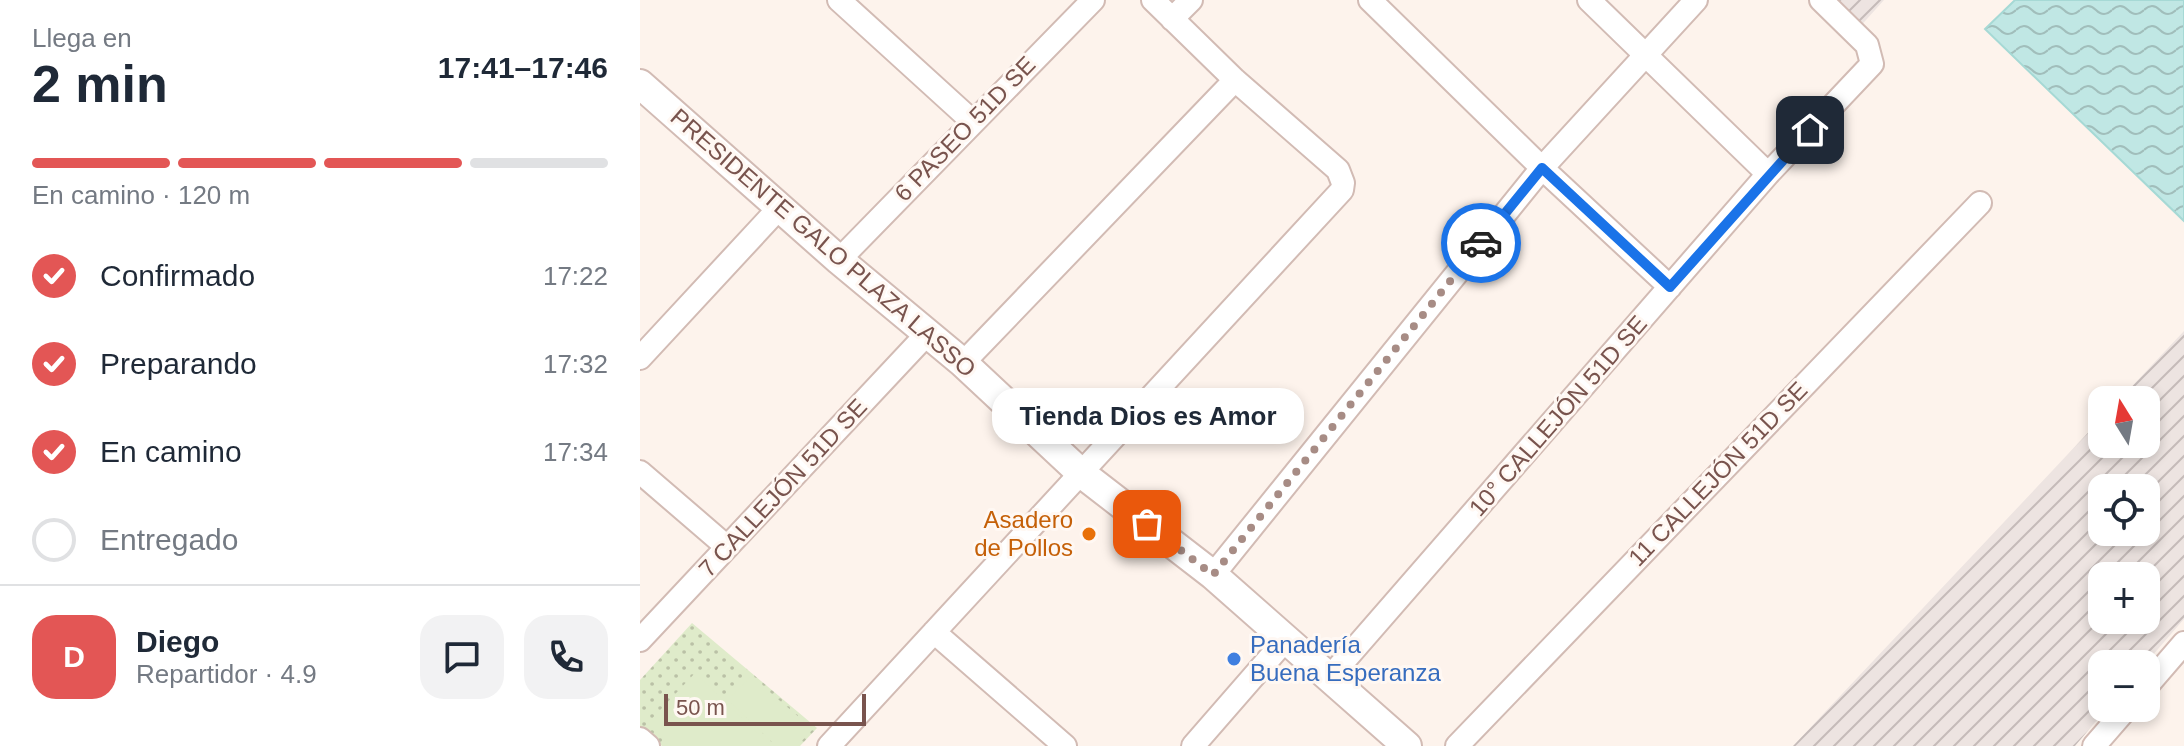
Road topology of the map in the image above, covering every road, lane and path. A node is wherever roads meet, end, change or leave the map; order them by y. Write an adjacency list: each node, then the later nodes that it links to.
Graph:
1 (839, 0): 13 (street)
2 (1093, 0): 13 (street, 6 PASEO 51D SE)
3 (1153, 0): 9 (street)
4 (1191, 0): 9 (street)
5 (1370, 0): 14 (street)
6 (1589, 0): 10 (street)
7 (1696, 0): 10 (street)
8 (1821, 0): 15 (street, 10° CALLEJÓN 51D SE)
9 (1172, 19): 11 (street)
10 (1645, 56): 14 (street); 15 (street)
11 (1235, 80): 22 (street); 24 (street)
12 (640, 84): 17 (street, PRESIDENTE GALO PLAZA LASSO)
13 (972, 121): 18 (street, 6 PASEO 51D SE)
14 (1542, 168): 19 (street); 26 (street)
15 (1768, 174): 19 (street, 10° CALLEJÓN 51D SE)
16 (1980, 203): 40 (street, 11 CALLEJÓN 51D SE)
17 (780, 207): 18 (street, PRESIDENTE GALO PLAZA LASSO); 21 (street)
18 (839, 260): 20 (street, PRESIDENTE GALO PLAZA LASSO)
19 (1670, 287): 32 (street, 10° CALLEJÓN 51D SE)
20 (926, 335): 22 (street, PRESIDENTE GALO PLAZA LASSO); 25 (street, 7 CALLEJÓN 51D SE)
21 (640, 358)
22 (963, 363): 24 (street, PRESIDENTE GALO PLAZA LASSO)
23 (640, 472): 25 (street)
24 (1081, 473): 26 (street, PRESIDENTE GALO PLAZA LASSO); 27 (street)
25 (727, 547): 29 (street, 7 CALLEJÓN 51D SE)
26 (1213, 575): 28 (street, PRESIDENTE GALO PLAZA LASSO)
27 (934, 632): 36 (street); 37 (street)
28 (1287, 638): 32 (street, PRESIDENTE GALO PLAZA LASSO); 38 (street)
29 (640, 640)
30 (2184, 643): 31 (street)
31 (2160, 671)
32 (1330, 677): 39 (street, PRESIDENTE GALO PLAZA LASSO)
33 (2115, 722): 41 (street)
34 (640, 739): 35 (street)
35 (648, 746)
36 (829, 746)
37 (1065, 746)
38 (1193, 746)
39 (1407, 746)
40 (1457, 746)
41 (2094, 746)

